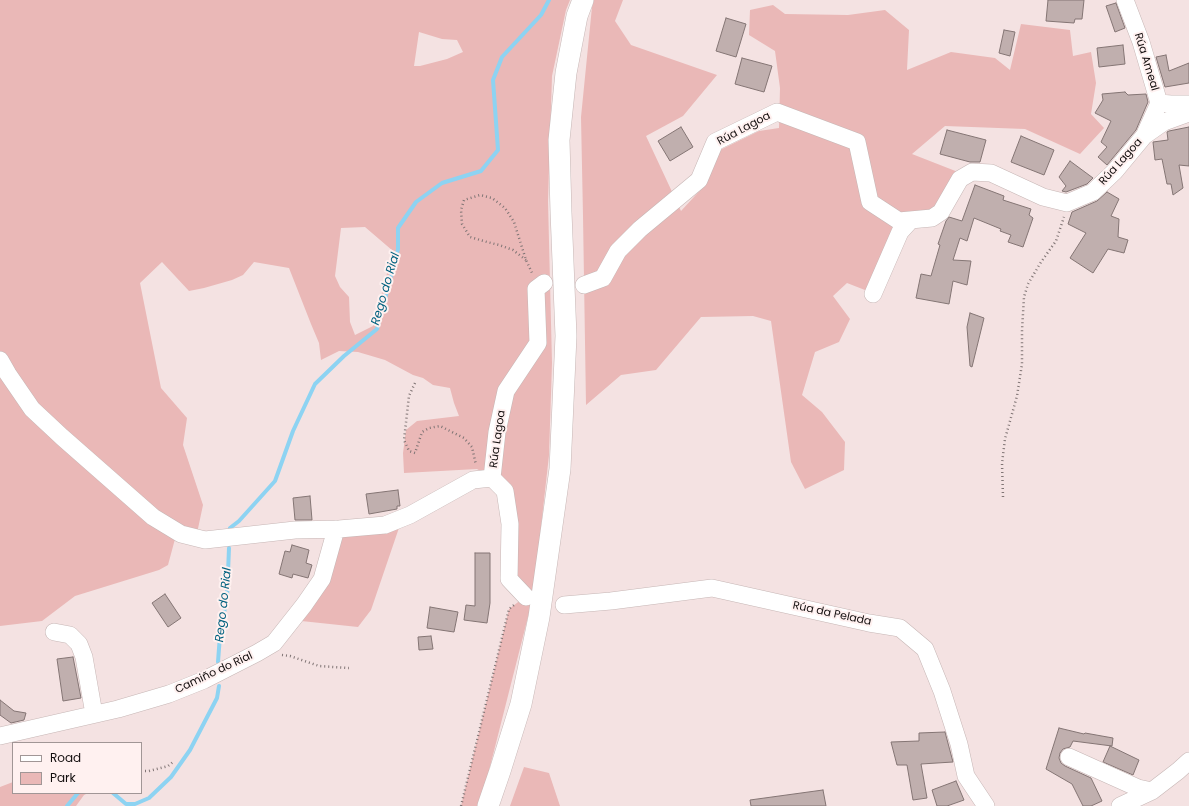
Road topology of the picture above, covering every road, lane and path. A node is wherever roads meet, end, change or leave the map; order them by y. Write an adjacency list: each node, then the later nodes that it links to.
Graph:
1 (583, 0): 31 (main road)
2 (1131, 3): 3 (street, Rúa Ameal)
3 (1159, 103): 4 (street); 6 (street, Rúa Ameal)
4 (1189, 104)
5 (1189, 113): 6 (street, Rúa Lagoa)
6 (1144, 136): 7 (street, Rúa Lagoa)
7 (1067, 202): 8 (street, Rúa Lagoa); 16 (path)
8 (911, 220): 10 (street, Rúa Lagoa); 12 (street)
9 (526, 260): 9 (path); 11 (path)
10 (584, 285)
11 (540, 286): 15 (street, Rúa Lagoa)
12 (873, 294)
13 (0, 360): 17 (street)
14 (415, 383): 15 (path)
15 (492, 478): 17 (street); 18 (street, Rúa Lagoa)
16 (1003, 497)
17 (336, 529): 21 (street, Camiño do Rial)
18 (526, 596): 30 (path)
19 (564, 605): 32 (street, Rúa da Pelada)
20 (54, 632): 23 (street)
21 (257, 653): 22 (path); 23 (street, Camiño do Rial)
22 (348, 668)
23 (94, 714): 24 (street, Camiño do Rial)
24 (0, 736)
25 (1069, 757): 29 (street)
26 (1189, 761): 29 (street)
27 (173, 762): 28 (path)
28 (142, 771)
29 (1152, 790): 33 (street)
30 (461, 806)
31 (488, 806)
32 (986, 806)
33 (1120, 806)

